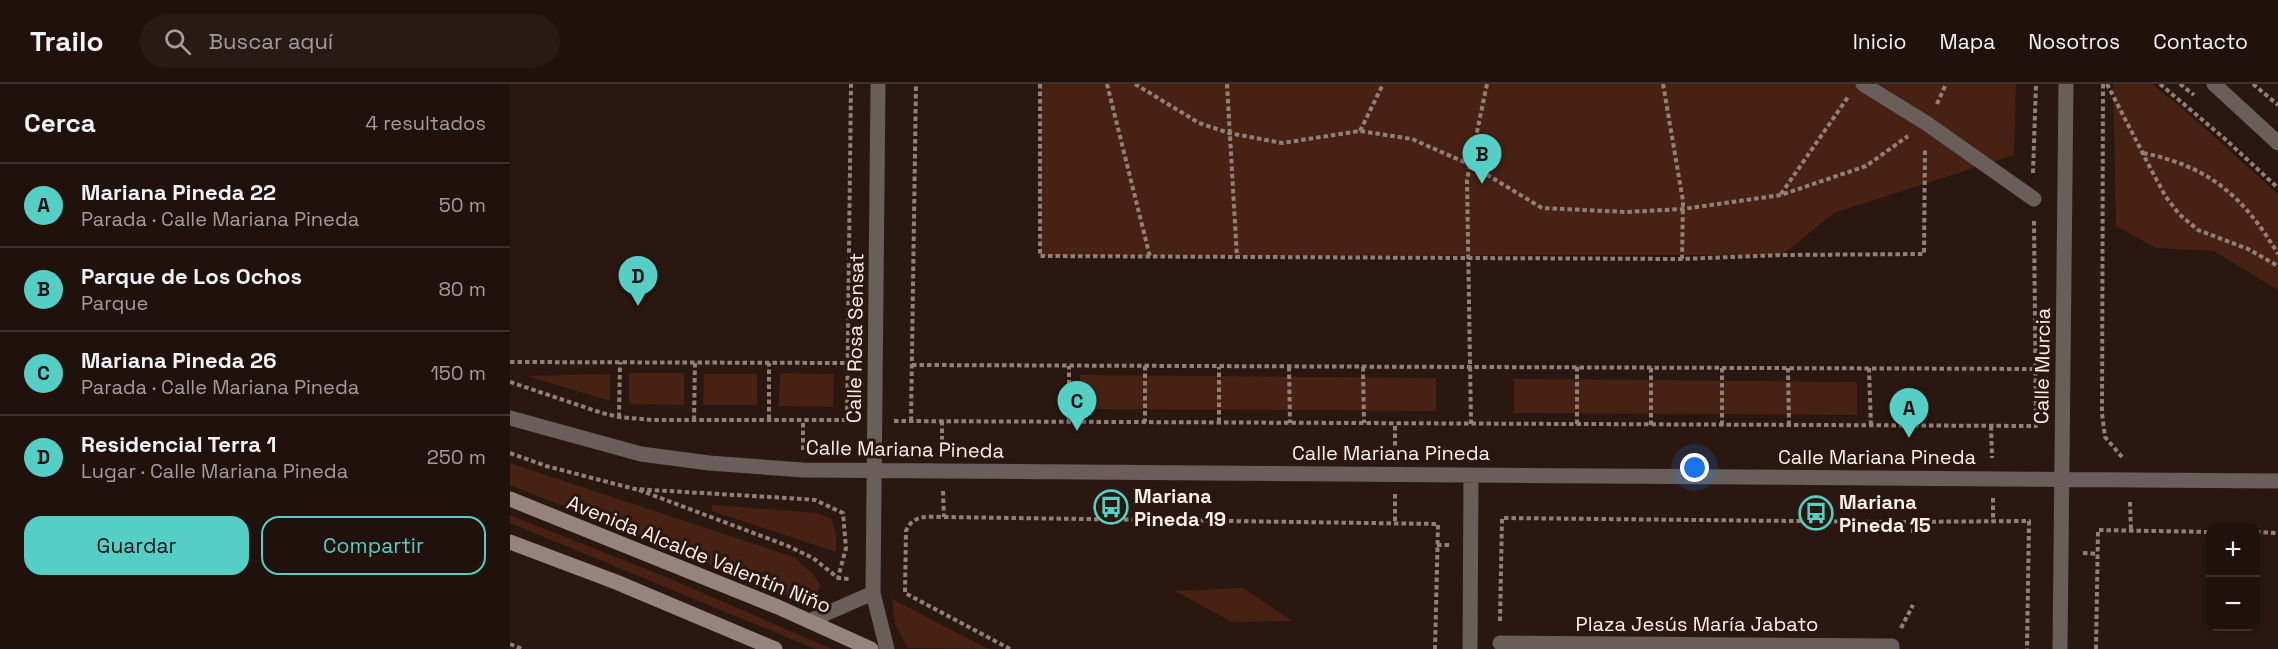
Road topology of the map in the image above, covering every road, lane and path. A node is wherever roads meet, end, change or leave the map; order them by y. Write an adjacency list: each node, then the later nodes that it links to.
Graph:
1 (851, 84): 39 (path)
2 (878, 84): 71 (street, Calle Rosa Sensat)
3 (916, 84): 40 (path)
4 (1040, 84): 30 (path)
5 (1107, 84): 30 (path)
6 (1135, 84): 21 (path)
7 (1227, 84): 21 (path)
8 (1383, 84): 20 (path)
9 (1487, 84): 24 (path)
10 (1664, 84): 28 (path)
11 (2036, 84): 27 (path)
12 (2066, 84): 73 (street, Calle Murcia)
13 (2105, 84): 23 (path); 70 (path)
14 (2160, 84): 25 (path)
15 (2214, 84): 22 (street)
16 (2253, 84): 18 (path)
17 (1857, 89): 19 (street); 26 (path)
18 (2278, 105)
19 (1926, 123): 26 (path); 27 (street); 33 (path)
20 (1360, 131): 21 (path); 24 (path)
21 (1229, 133): 31 (path)
22 (2278, 143)
23 (2143, 153): 29 (path); 34 (path)
24 (1471, 165): 28 (path); 32 (path)
25 (2278, 188)
26 (1780, 195): 28 (path)
27 (2034, 200): 52 (path)
28 (1683, 209): 33 (path)
29 (2278, 254)
30 (1150, 257): 31 (path)
31 (1237, 258): 32 (path)
32 (1469, 258): 33 (path); 46 (path)
33 (1682, 259)
34 (2278, 266)
35 (510, 362): 36 (path)
36 (620, 362): 37 (path); 54 (path)
37 (695, 362): 38 (path); 57 (path)
38 (769, 363): 39 (path); 56 (path)
39 (848, 363): 56 (path)
40 (912, 365): 41 (path); 58 (path)
41 (1069, 366): 42 (path); 58 (path)
42 (1145, 366): 43 (path); 59 (path)
43 (1219, 367): 44 (path); 60 (path)
44 (1289, 367): 45 (path); 61 (path)
45 (1363, 367): 46 (path); 62 (path)
46 (1470, 367): 47 (path); 63 (path)
47 (1577, 368): 48 (path); 64 (path)
48 (1651, 368): 49 (path); 65 (path)
49 (1722, 368): 50 (path); 66 (path)
50 (1788, 368): 51 (path); 67 (path)
51 (1869, 368): 52 (path); 68 (path)
52 (2035, 369): 68 (path)
53 (510, 382): 54 (path)
54 (619, 417): 57 (path)
55 (510, 418): 71 (street, Calle Mariana Pineda)
56 (769, 419): 57 (path)
57 (694, 420)
58 (1069, 422): 59 (path)
59 (1145, 422): 60 (path)
60 (1219, 422): 61 (path)
61 (1290, 423): 62 (path)
62 (1364, 423): 63 (path)
63 (1471, 424): 64 (path)
64 (1577, 424): 65 (path)
65 (1651, 425): 66 (path)
66 (1722, 425): 67 (path)
67 (1789, 425): 68 (path)
68 (1871, 427)
69 (510, 453): 75 (path)
70 (2129, 463)
71 (874, 470): 72 (street, Calle Mariana Pineda); 83 (street, Calle Rosa Sensat)
72 (1471, 475): 73 (street, Calle Mariana Pineda); 93 (street)
73 (2062, 479): 74 (street, Calle Mariana Pineda); 96 (street, Calle Murcia)
74 (2278, 481)
75 (636, 489): 75 (path)
76 (510, 499): 84 (main road, Avenida Alcalde Valentín Niño)
77 (1913, 522): 80 (path); 85 (path); 95 (path)
78 (2206, 532): 97 (path)
79 (2260, 532): 81 (path)
80 (1913, 533)
81 (2278, 533)
82 (510, 542): 88 (main road)
83 (873, 593): 84 (street); 90 (street, Calle Rosa Sensat)
84 (809, 621): 89 (main road, Avenida Alcalde Valentín Niño)
85 (1500, 643): 94 (street, Plaza Jesús María Jabato)
86 (510, 644): 87 (path)
87 (522, 649)
88 (775, 649)
89 (871, 649)
90 (887, 649)
91 (1010, 649): 92 (path)
92 (1435, 649)
93 (1470, 649)
94 (1892, 649)
95 (2027, 649)
96 (2060, 649)
97 (2097, 649)

